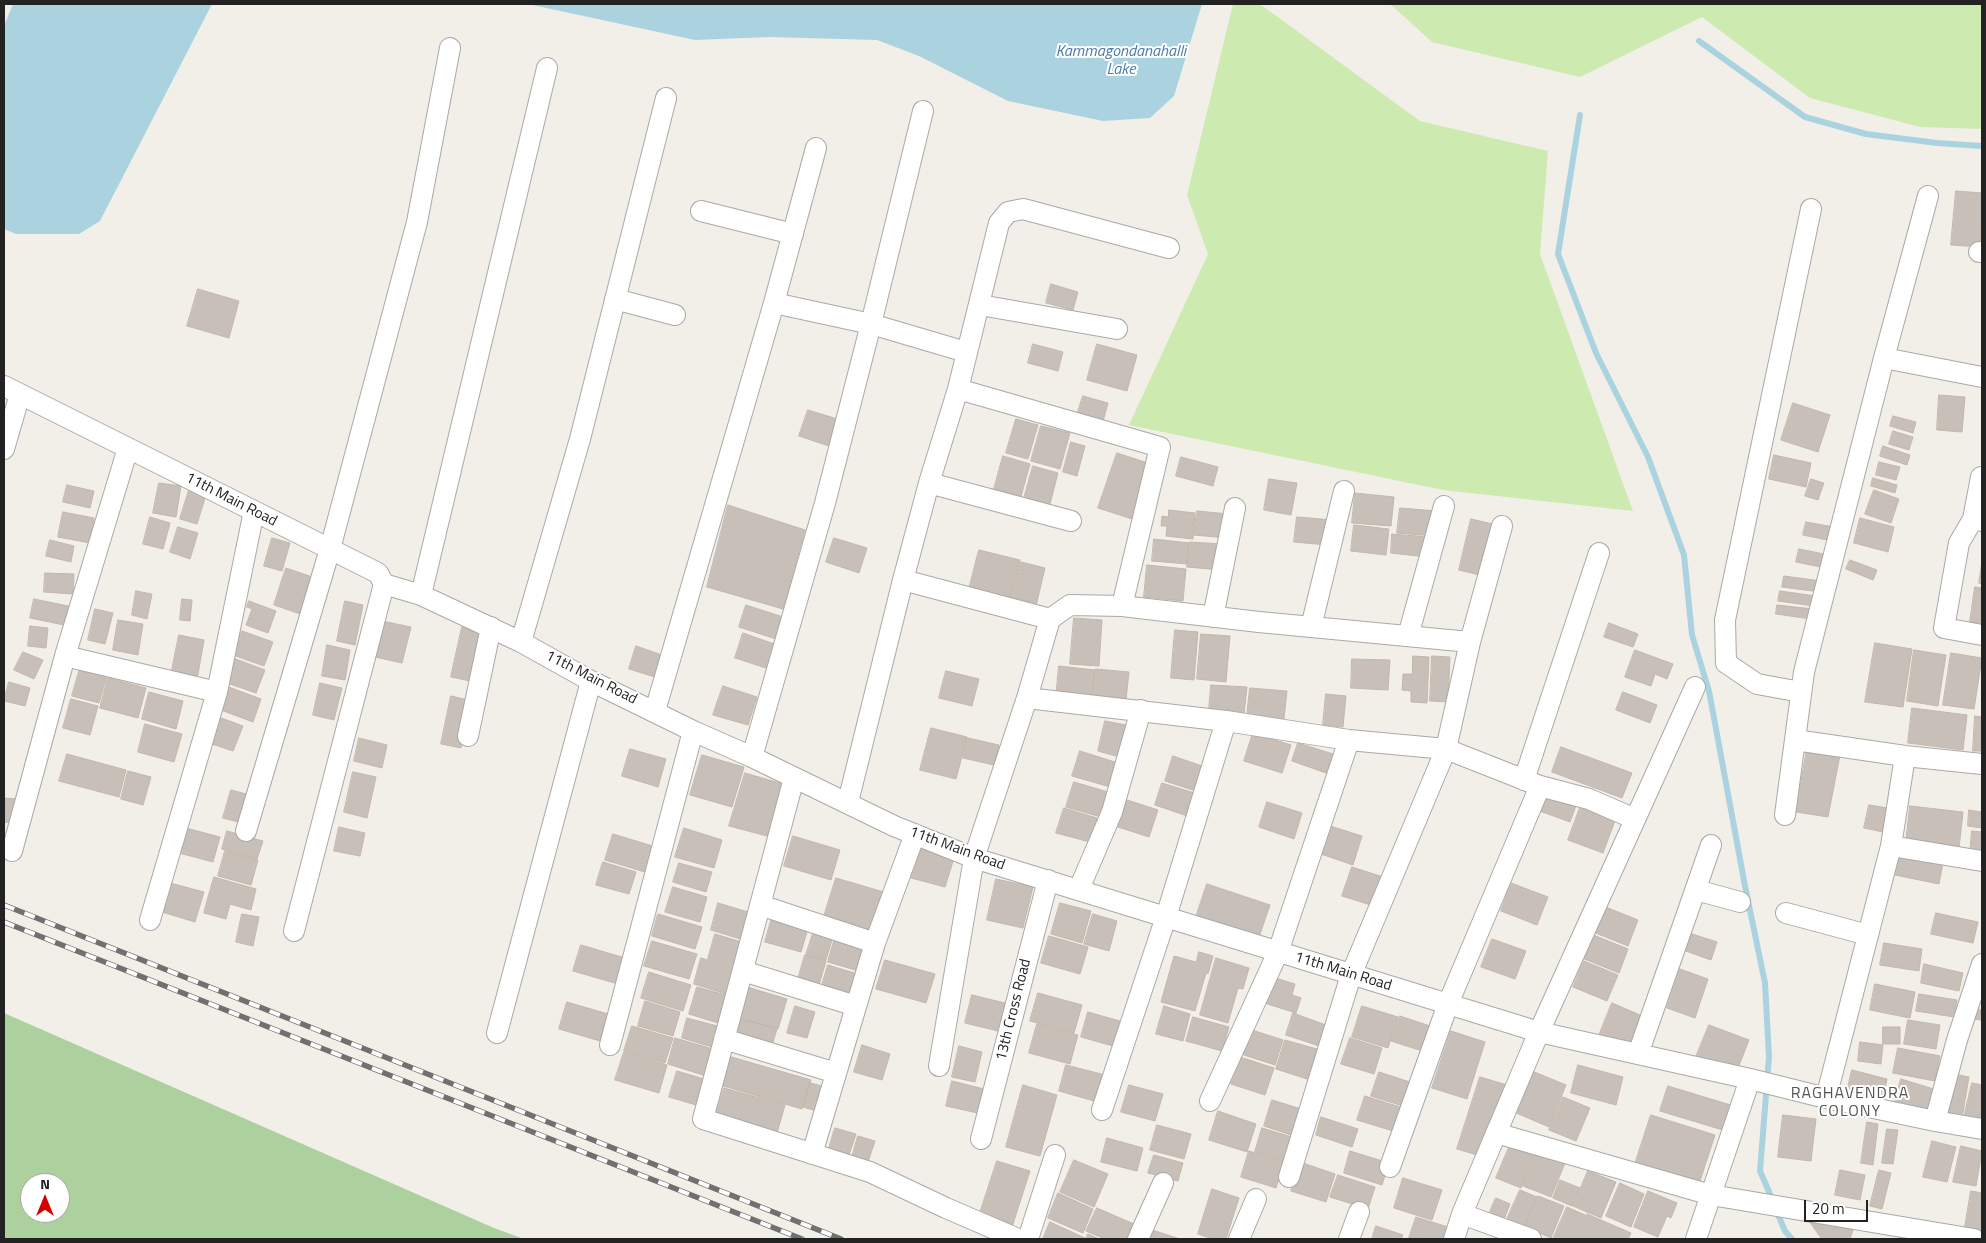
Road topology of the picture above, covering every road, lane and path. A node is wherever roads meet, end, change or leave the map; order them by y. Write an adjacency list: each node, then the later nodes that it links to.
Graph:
1 (450, 48): 33 (street)
2 (546, 68): 37 (street)
3 (666, 98): 11 (street)
4 (923, 111): 15 (street)
5 (816, 148): 9 (street)
6 (1928, 196): 18 (street)
7 (1811, 210): 51 (street)
8 (701, 211): 9 (street)
9 (792, 234): 12 (street)
10 (1169, 248): 13 (street)
11 (615, 299): 14 (street); 45 (street)
12 (774, 303): 15 (street); 54 (street)
13 (980, 305): 16 (street); 17 (street)
14 (675, 315)
15 (871, 324): 17 (street); 62 (street)
16 (1117, 329)
17 (966, 352): 20 (street)
18 (1884, 358): 19 (street); 51 (street)
19 (1982, 377)
20 (958, 389): 25 (street); 38 (street)
21 (12, 390): 22 (street, 11th Main Road); 23 (street)
22 (128, 448): 29 (street, 11th Main Road); 47 (street)
23 (4, 449)
24 (1981, 477): 30 (street)
25 (929, 482): 31 (street); 35 (street)
26 (1344, 491): 42 (street)
27 (1444, 506): 44 (street)
28 (1235, 508): 39 (street)
29 (254, 511): 33 (street, 11th Main Road); 50 (street)
30 (1978, 520): 43 (street)
31 (1071, 521)
32 (1502, 526): 46 (street)
33 (330, 549): 36 (street, 11th Main Road); 69 (street)
34 (1599, 553): 65 (street)
35 (903, 580): 40 (street); 66 (street)
36 (384, 584): 37 (street, 11th Main Road); 84 (street)
37 (421, 595): 41 (street, 11th Main Road)
38 (1122, 606): 39 (street); 40 (street)
39 (1213, 617): 42 (street)
40 (1050, 619): 52 (street)
41 (491, 627): 45 (street, 11th Main Road); 57 (street)
42 (1311, 627): 44 (street)
43 (1982, 635)
44 (1408, 636): 46 (street)
45 (521, 642): 48 (street, 11th Main Road)
46 (1470, 642): 60 (street)
47 (66, 656): 50 (street); 73 (street)
48 (591, 681): 54 (street, 11th Main Road); 94 (street)
49 (1695, 687): 68 (street)
50 (217, 692): 83 (street)
51 (1801, 692): 59 (street)
52 (1026, 698): 53 (street); 74 (street)
53 (1141, 710): 55 (street); 77 (street)
54 (655, 711): 56 (street, 11th Main Road)
55 (1226, 721): 58 (street); 82 (street)
56 (693, 731): 62 (street, 11th Main Road); 96 (street)
57 (468, 736)
58 (1349, 740): 60 (street); 87 (street)
59 (1795, 740): 61 (street); 67 (street)
60 (1446, 749): 65 (street); 90 (street)
61 (1904, 756): 63 (street); 72 (street)
62 (752, 757): 64 (street, 11th Main Road)
63 (1982, 764)
64 (794, 778): 66 (street, 11th Main Road); 80 (street)
65 (1532, 783): 68 (street); 91 (street)
66 (848, 802): 70 (street, 11th Main Road)
67 (1785, 815)
68 (1635, 819): 93 (street)
69 (246, 831)
70 (915, 834): 74 (street, 11th Main Road); 86 (street)
71 (1710, 845): 78 (street)
72 (1891, 846): 75 (street); 85 (street)
73 (12, 851)
74 (974, 858): 76 (street, 11th Main Road); 98 (street)
75 (1982, 861)
76 (1048, 880): 77 (street, 11th Main Road); 107 (street, 13th Cross Road)
77 (1079, 888): 82 (street, 11th Main Road)
78 (1696, 890): 79 (street); 97 (street)
79 (1740, 902)
80 (760, 905): 86 (street); 89 (street)
81 (1786, 914): 85 (street)
82 (1166, 917): 87 (street, 11th Main Road); 103 (street)
83 (150, 920)
84 (294, 931)
85 (1868, 935): 101 (street)
86 (874, 943): 92 (street)
87 (1278, 952): 90 (street, 11th Main Road); 102 (street)
88 (1982, 964): 104 (street)
89 (743, 971): 92 (street); 95 (street)
90 (1352, 975): 91 (street, 11th Main Road); 111 (street)
91 (1448, 1004): 93 (street, 11th Main Road); 110 (street)
92 (856, 1006): 99 (street)
93 (1539, 1032): 97 (street, 11th Main Road); 106 (street)
94 (496, 1033)
95 (724, 1039): 99 (street); 108 (street)
96 (610, 1045)
97 (1638, 1054): 100 (street, 11th Main Road)
98 (939, 1066)
99 (836, 1073): 108 (street)
100 (1750, 1079): 101 (street, 11th Main Road); 113 (street)
101 (1826, 1098): 104 (street, 11th Main Road)
102 (1210, 1101)
103 (1102, 1110)
104 (1935, 1121): 105 (street, 11th Main Road)
105 (1982, 1129)
106 (1496, 1133): 113 (street); 116 (street)
107 (981, 1139)
108 (812, 1154): 117 (street)
109 (1056, 1155): 118 (street)
110 (1390, 1167)
111 (1289, 1177)
112 (1163, 1183): 119 (street)
113 (1711, 1195): 124 (street); 125 (street)
114 (1256, 1198): 120 (street)
115 (1359, 1212): 121 (street)
116 (1462, 1214): 122 (street); 123 (street)
117 (1018, 1239)
118 (1028, 1239)
119 (1138, 1239)
120 (1240, 1239)
121 (1349, 1239)
122 (1454, 1239)
123 (1531, 1239)
124 (1696, 1239)
125 (1974, 1239)

